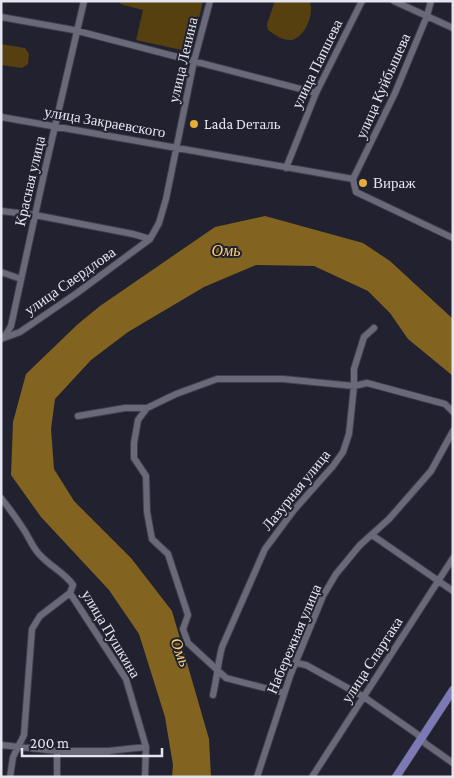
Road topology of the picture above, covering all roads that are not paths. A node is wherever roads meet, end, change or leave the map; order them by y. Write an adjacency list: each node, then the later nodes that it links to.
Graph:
1 (84, 1): 9 (street, Красная улица)
2 (210, 1): 10 (street, улица Ленина)
3 (362, 1): 11 (street, улица Папшева)
4 (394, 1): 6 (street)
5 (431, 1): 6 (street, улица Куйбышева)
6 (427, 16): 8 (street); 16 (street, улица Куйбышева)
7 (1, 17): 9 (street)
8 (453, 28)
9 (78, 32): 10 (street); 13 (street, Красная улица)
10 (194, 61): 11 (street); 14 (street, улица Ленина)
11 (316, 93): 15 (street, улица Папшева)
12 (1, 117): 13 (street, улица Закраевского)
13 (56, 126): 14 (street, улица Закраевского); 18 (street, Красная улица)
14 (177, 147): 15 (street, улица Закраевского); 20 (street, улица Ленина)
15 (286, 168): 16 (street, улица Закраевского)
16 (353, 179): 19 (street)
17 (1, 211): 18 (street)
18 (35, 215): 20 (street); 22 (street, Красная улица)
19 (453, 238)
20 (150, 239): 24 (street, улица Свердлова)
21 (1, 272): 22 (street)
22 (22, 279): 24 (street, Красная улица)
23 (374, 328): 25 (street, Лазурная улица)
24 (3, 337)
25 (354, 386): 26 (street); 27 (street); 37 (street, Лазурная улица)
26 (148, 408): 28 (street); 37 (street)
27 (453, 412)
28 (78, 416)
29 (453, 431): 31 (street, Набережная улица)
30 (1, 498): 35 (street, улица Пушкина)
31 (372, 535): 33 (street); 36 (street, Набережная улица)
32 (453, 558): 33 (street, улица Спартака)
33 (438, 581): 34 (street); 41 (street, улица Спартака)
34 (453, 591)
35 (70, 593): 44 (street); 45 (street, улица Пушкина)
36 (296, 663): 39 (street, Набережная улица); 41 (street)
37 (219, 672): 39 (street); 40 (street, Лазурная улица)
38 (453, 690): 42 (main road)
39 (284, 693): 51 (street, Набережная улица)
40 (214, 695)
41 (364, 697): 42 (street); 52 (street, улица Спартака)
42 (421, 739): 47 (street); 53 (main road)
43 (1, 745): 44 (street)
44 (19, 747): 46 (street); 48 (street)
45 (146, 748): 46 (street); 50 (street, улица Пушкина)
46 (57, 751): 49 (street)
47 (453, 764)
48 (10, 777)
49 (57, 777)
50 (145, 777)
51 (257, 777)
52 (312, 777)
53 (396, 777)

